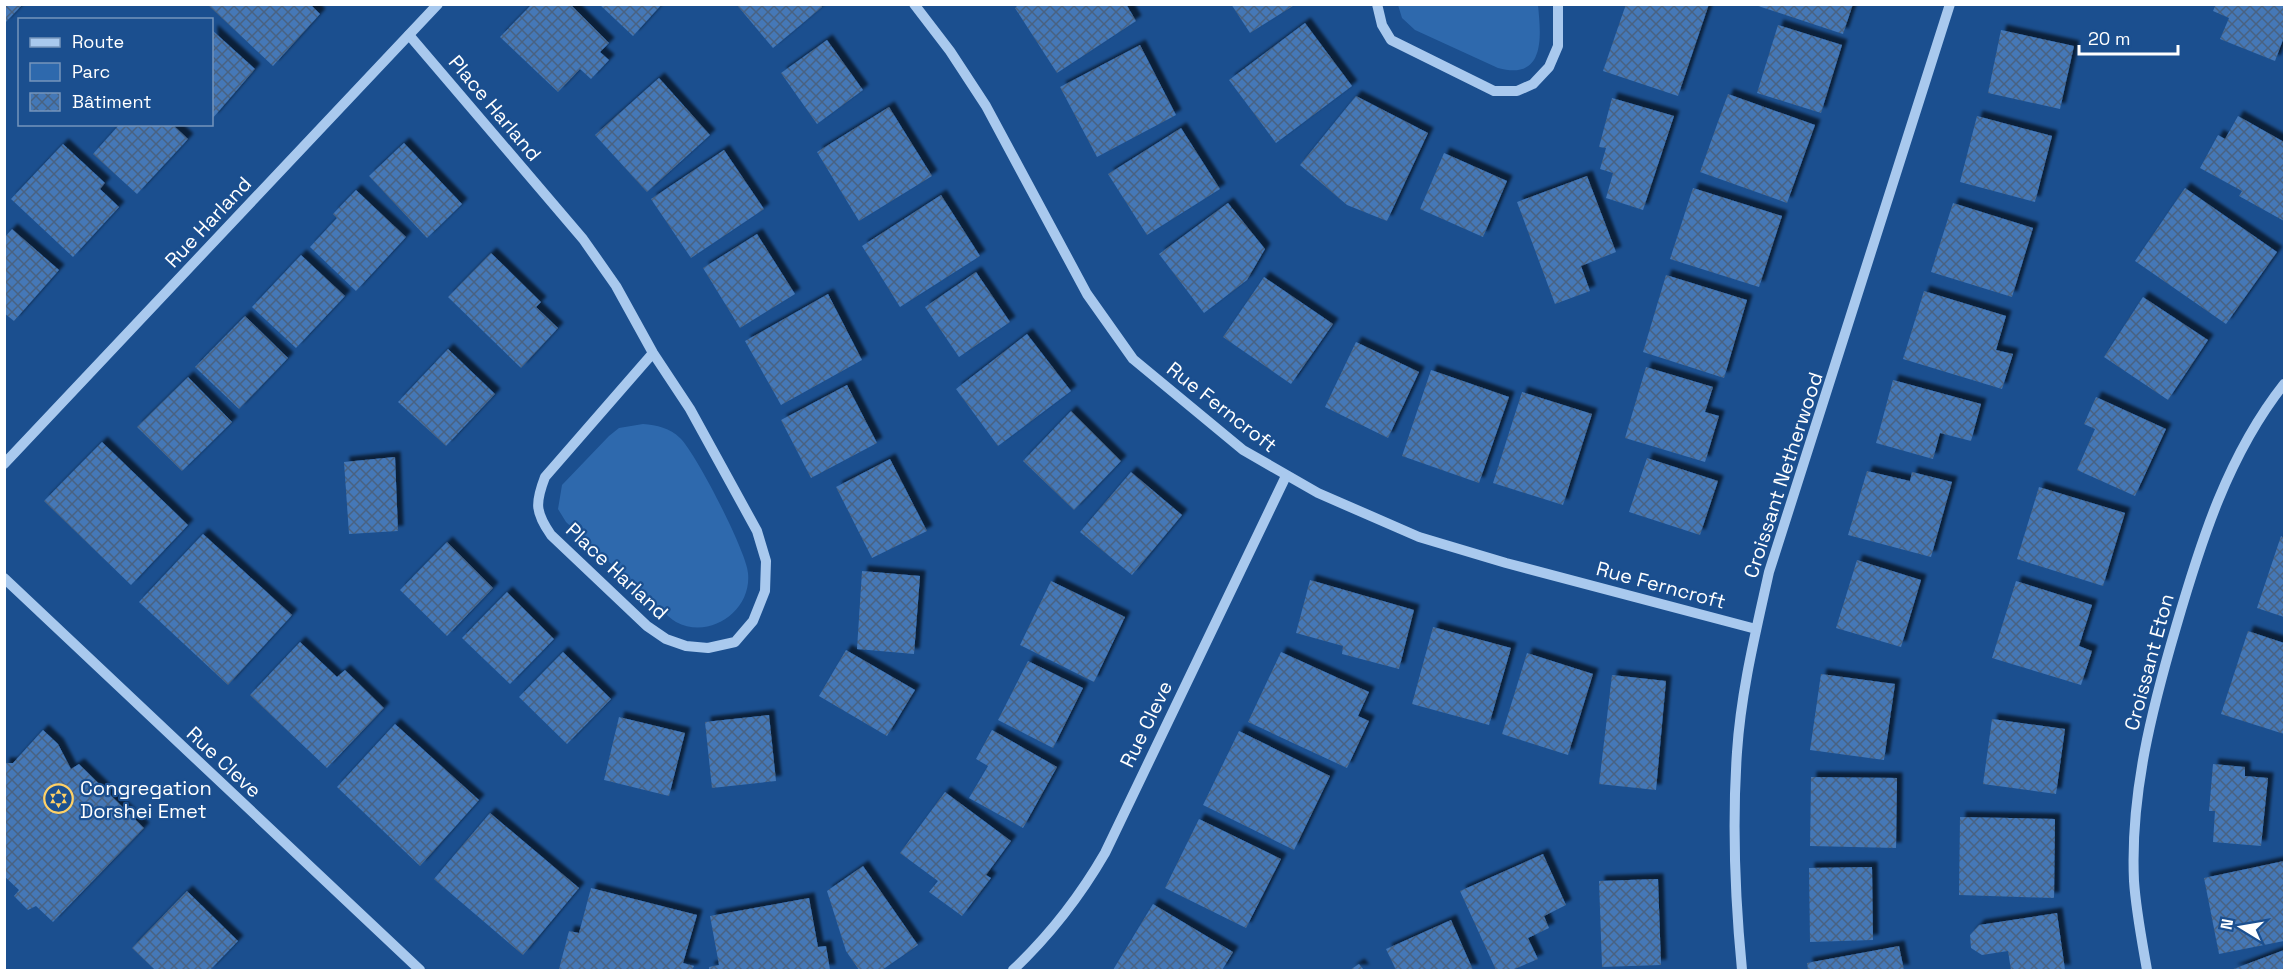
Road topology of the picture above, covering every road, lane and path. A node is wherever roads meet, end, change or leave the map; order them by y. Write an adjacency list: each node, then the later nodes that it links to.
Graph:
1 (438, 4): 6 (street, Rue Harland)
2 (914, 4): 10 (street, Rue Ferncroft)
3 (1377, 4): 4 (street)
4 (1558, 4)
5 (1950, 4): 12 (street, Croissant Netherwood)
6 (409, 35): 7 (street, Place Harland); 9 (street, Rue Harland)
7 (653, 353): 7 (street, Place Harland)
8 (2284, 384): 16 (street, Croissant Eton)
9 (4, 464)
10 (1286, 476): 12 (street, Rue Ferncroft); 14 (street, Rue Cleve)
11 (4, 579): 13 (street, Rue Cleve)
12 (1756, 629): 15 (street, Croissant Netherwood)
13 (420, 970)
14 (1013, 970)
15 (1742, 970)
16 (2147, 970)

